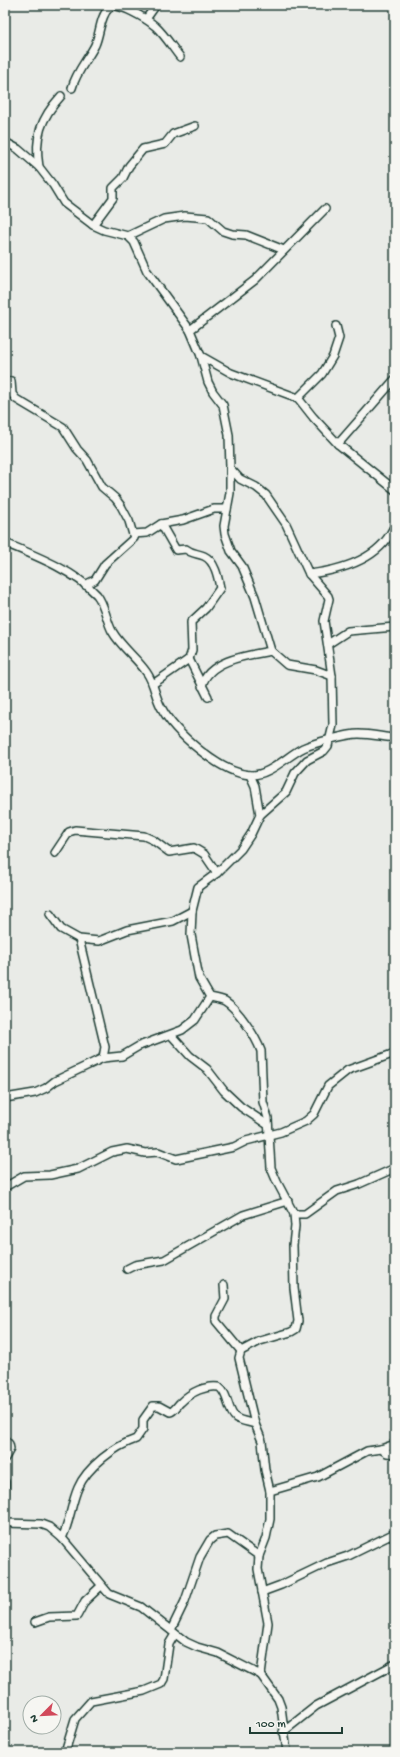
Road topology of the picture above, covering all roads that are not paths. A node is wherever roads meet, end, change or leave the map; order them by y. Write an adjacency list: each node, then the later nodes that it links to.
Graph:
1 (156, 5): 2 (street)
2 (146, 19): 3 (street); 4 (street)
3 (180, 57)
4 (72, 88)
5 (61, 96): 8 (street)
6 (194, 126): 10 (street)
7 (5, 142): 8 (street)
8 (39, 167): 10 (street)
9 (325, 209): 12 (street)
10 (93, 225): 11 (street)
11 (128, 236): 12 (street); 14 (street)
12 (284, 250): 14 (street)
13 (336, 326): 18 (street)
14 (190, 330): 15 (street)
15 (201, 356): 18 (street); 20 (street)
16 (395, 379): 19 (street)
17 (11, 381): 27 (street)
18 (298, 398): 19 (street)
19 (338, 444): 23 (street)
20 (230, 468): 21 (street); 22 (street)
21 (230, 479): 22 (street); 24 (street)
22 (240, 479): 29 (street)
23 (395, 490)
24 (227, 509): 25 (street); 33 (street)
25 (162, 524): 27 (street); 34 (street)
26 (394, 530): 29 (street)
27 (133, 534): 30 (street)
28 (5, 543): 30 (street)
29 (309, 574): 32 (street)
30 (85, 585): 36 (street)
31 (395, 627): 32 (street)
32 (328, 644): 35 (street)
33 (271, 651): 35 (street); 37 (street)
34 (189, 659): 36 (street); 37 (street)
35 (332, 676): 40 (street)
36 (153, 684): 41 (street)
37 (202, 686): 38 (street)
38 (208, 697)
39 (395, 738): 40 (street)
40 (330, 741): 41 (street); 42 (street)
41 (250, 775): 42 (street)
42 (260, 815): 44 (street)
43 (54, 853): 44 (street)
44 (217, 873): 45 (street)
45 (192, 911): 47 (street); 48 (street)
46 (50, 914): 47 (street)
47 (79, 939): 51 (street)
48 (210, 997): 49 (street); 53 (street)
49 (171, 1035): 51 (street); 53 (street)
50 (395, 1053): 54 (street)
51 (103, 1058): 52 (street)
52 (5, 1098)
53 (268, 1125): 54 (street)
54 (268, 1136): 56 (street); 57 (street)
55 (395, 1168): 58 (street)
56 (5, 1187)
57 (288, 1201): 58 (street); 59 (street)
58 (294, 1214): 61 (street)
59 (126, 1269)
60 (224, 1285): 61 (street)
61 (241, 1351): 62 (street)
62 (255, 1424): 69 (street); 73 (street)
63 (5, 1440): 67 (street)
64 (395, 1444): 65 (street)
65 (381, 1449): 66 (street); 69 (street)
66 (395, 1454)
67 (5, 1458)
68 (5, 1482): 70 (street)
69 (270, 1490): 74 (street)
70 (5, 1494)
71 (5, 1523): 73 (street)
72 (395, 1533): 76 (street)
73 (62, 1538): 75 (street)
74 (259, 1556): 76 (street); 78 (street)
75 (101, 1586): 77 (street); 78 (street)
76 (262, 1592): 80 (street)
77 (34, 1622)
78 (173, 1632): 80 (street); 82 (street)
79 (395, 1664): 81 (street)
80 (261, 1675): 81 (street)
81 (283, 1732): 83 (street)
82 (65, 1752)
83 (286, 1752)

